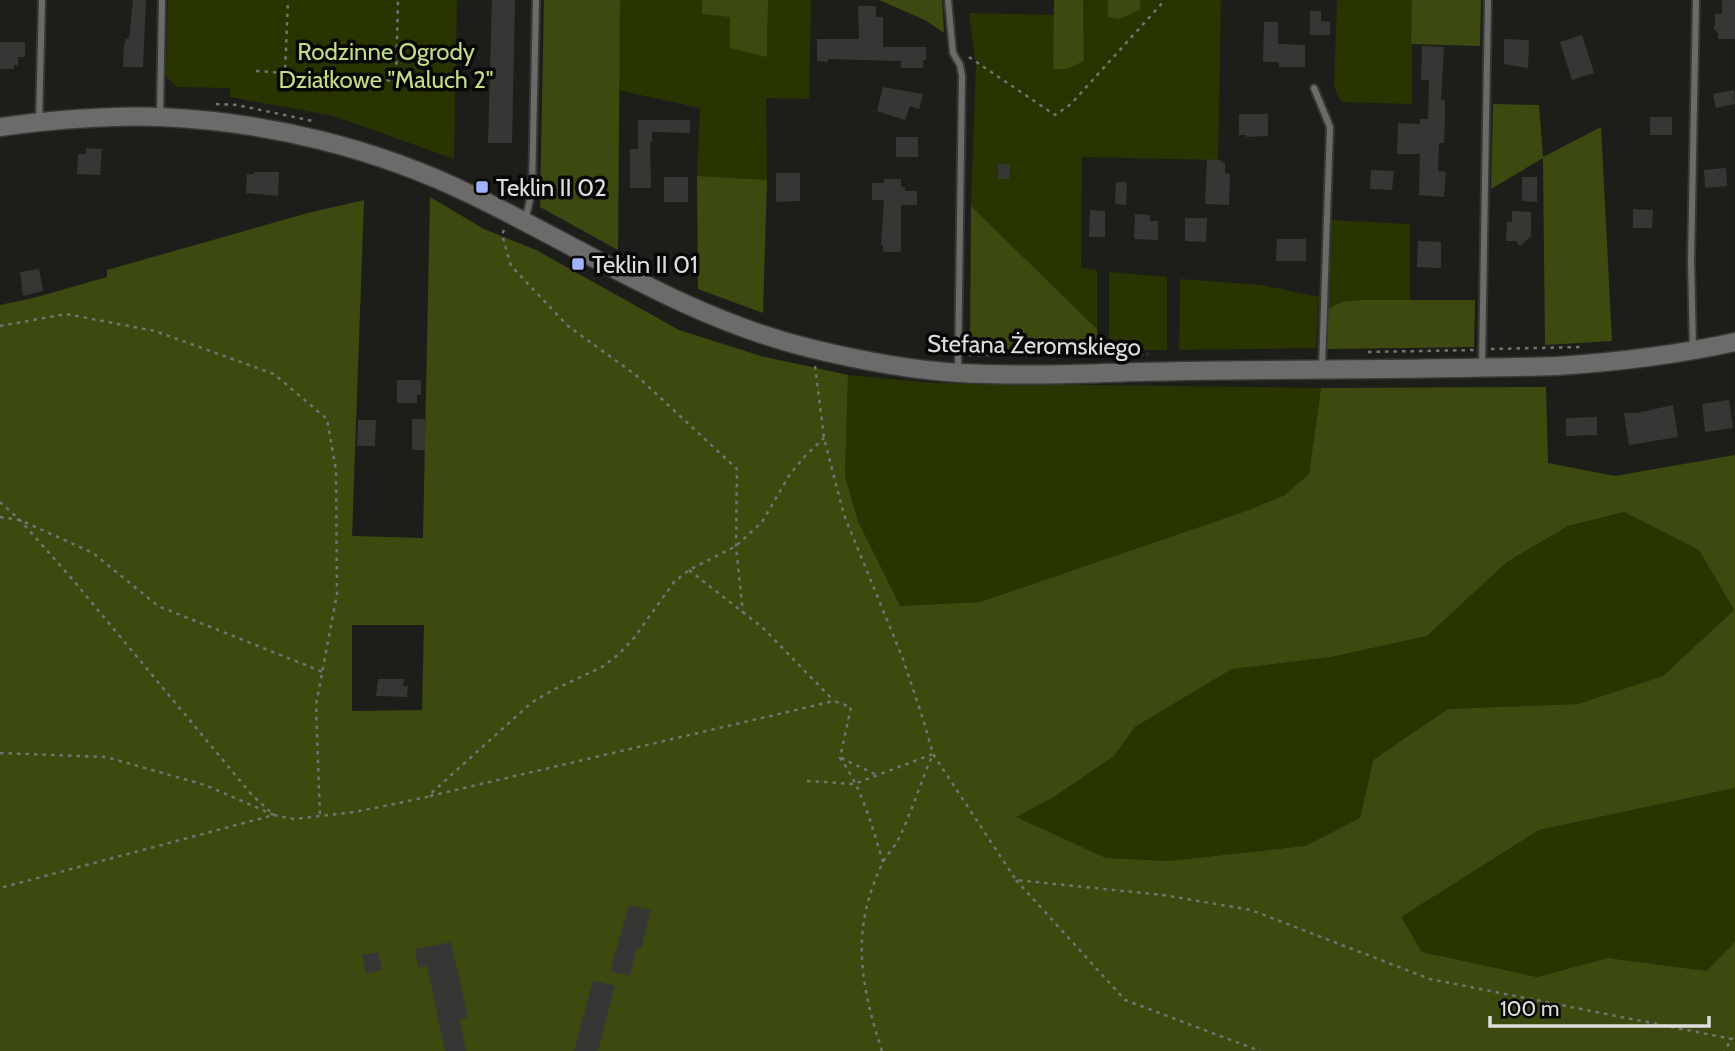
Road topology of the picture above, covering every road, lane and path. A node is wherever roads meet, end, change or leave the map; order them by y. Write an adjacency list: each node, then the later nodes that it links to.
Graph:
1 (42, 0): 17 (lane)
2 (162, 0): 15 (lane)
3 (288, 0): 12 (path)
4 (398, 0): 12 (path)
5 (536, 0): 19 (lane)
6 (948, 0): 10 (lane)
7 (1166, 0): 10 (path)
8 (1488, 0): 24 (lane)
9 (1696, 0): 26 (lane)
10 (951, 46): 28 (lane)
11 (256, 71): 12 (path)
12 (285, 74)
13 (1314, 88): 29 (lane)
14 (211, 104): 16 (path)
15 (159, 117): 17 (main road, Stefana Żeromskiego); 19 (main road, Stefana Żeromskiego)
16 (314, 121)
17 (39, 122): 18 (main road, Stefana Żeromskiego)
18 (0, 127)
19 (518, 218): 23 (main road, Stefana Żeromskiego); 35 (path)
20 (0, 326): 38 (path)
21 (1735, 342): 26 (main road, Stefana Żeromskiego)
22 (1584, 346): 24 (path)
23 (814, 349): 28 (main road, Stefana Żeromskiego); 31 (path)
24 (1481, 350): 25 (path); 30 (lane)
25 (1362, 352)
26 (1693, 352): 30 (main road, Stefana Żeromskiego)
27 (1159, 354): 28 (path)
28 (958, 364): 29 (main road, Stefana Żeromskiego)
29 (1322, 369): 30 (main road, Stefana Żeromskiego)
30 (1482, 369)
31 (824, 438): 35 (path); 41 (path)
32 (0, 502): 34 (path)
33 (0, 517): 34 (path)
34 (20, 520): 38 (path); 47 (path)
35 (736, 546): 36 (path); 37 (path)
36 (690, 570): 37 (path); 46 (path)
37 (743, 613): 39 (path)
38 (323, 672): 48 (path)
39 (834, 701): 42 (path); 46 (path)
40 (0, 753): 47 (path)
41 (933, 754): 43 (path); 49 (path); 50 (path)
42 (840, 758): 43 (path); 45 (path)
43 (879, 776): 45 (path)
44 (807, 780): 45 (path)
45 (854, 784): 49 (path)
46 (427, 797): 48 (path)
47 (274, 815): 48 (path); 51 (path)
48 (320, 818)
49 (883, 862): 53 (path)
50 (1016, 880): 52 (path); 54 (path)
51 (0, 888)
52 (1734, 1039): 55 (path)
53 (882, 1051)
54 (1260, 1051)
55 (1724, 1051)

